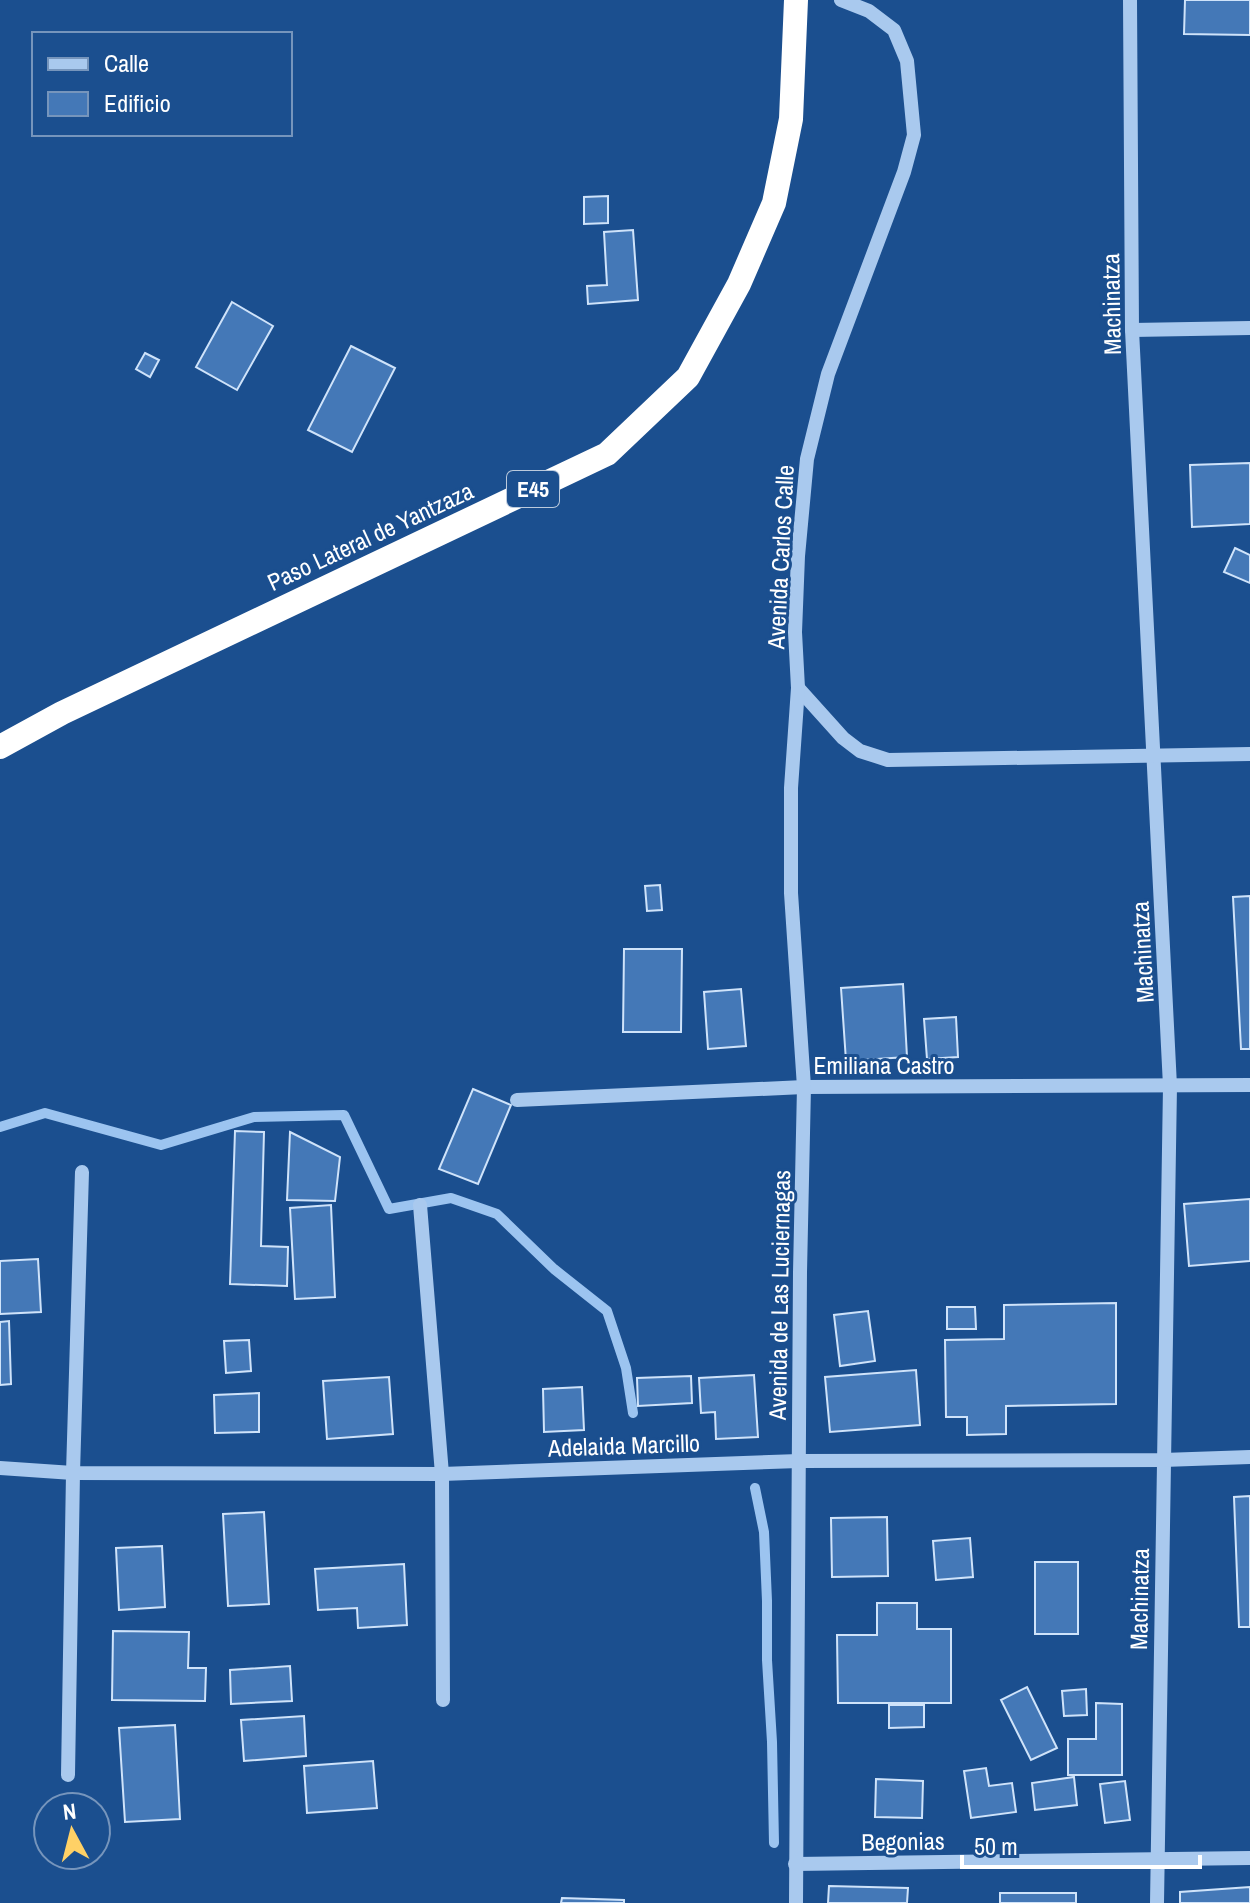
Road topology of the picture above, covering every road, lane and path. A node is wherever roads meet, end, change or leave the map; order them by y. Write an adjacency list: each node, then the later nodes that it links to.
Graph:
1 (796, 0): 7 (highway, Paso Lateral de Yantzaza / E45)
2 (841, 0): 6 (street, Avenida Carlos Calle)
3 (1130, 0): 5 (street, Machinatza)
4 (1250, 328): 5 (street)
5 (1132, 330): 8 (street, Machinatza)
6 (798, 688): 8 (street); 12 (street, Avenida de Las Luciernagas)
7 (0, 747)
8 (1154, 754): 9 (street); 11 (street, Machinatza)
9 (1250, 754)
10 (1250, 1085): 11 (street, Emiliana Castro)
11 (1170, 1086): 12 (street, Emiliana Castro); 17 (street, Machinatza)
12 (804, 1087): 13 (street, Emiliana Castro); 18 (street, Avenida de Las Luciernagas)
13 (517, 1100)
14 (82, 1172): 20 (street)
15 (420, 1205): 21 (street)
16 (1250, 1457): 17 (street, Adelaida Marcillo)
17 (1163, 1460): 18 (street, Adelaida Marcillo); 25 (street, Machinatza)
18 (799, 1461): 21 (street, Adelaida Marcillo); 26 (street, Avenida de Las Luciernagas)
19 (0, 1468): 20 (street, Adelaida Marcillo)
20 (73, 1473): 21 (street, Adelaida Marcillo); 23 (street)
21 (442, 1474): 22 (street)
22 (443, 1700)
23 (68, 1775)
24 (1250, 1858): 25 (street, Begonias)
25 (1156, 1860): 26 (street, Begonias); 28 (street, Machinatza)
26 (795, 1864): 27 (street, Avenida de Las Luciernagas)
27 (796, 1903)
28 (1157, 1903)

